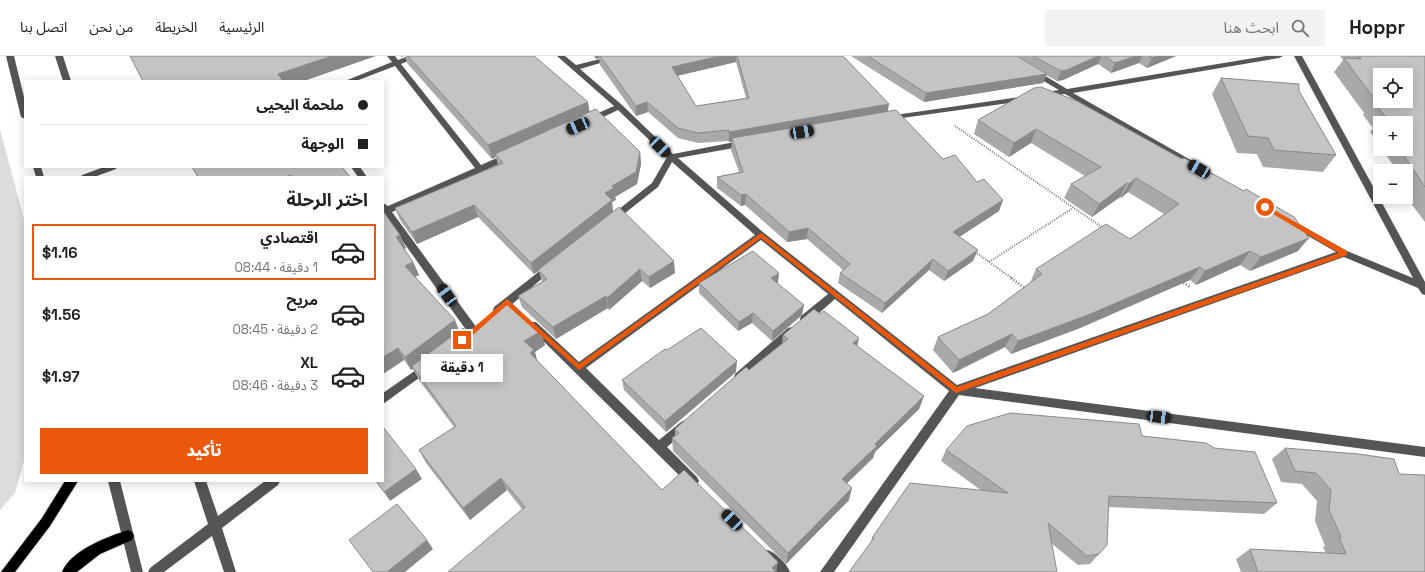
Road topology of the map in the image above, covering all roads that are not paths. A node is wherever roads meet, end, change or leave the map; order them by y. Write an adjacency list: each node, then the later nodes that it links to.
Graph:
1 (10, 56): 16 (street)
2 (59, 56): 12 (street)
3 (391, 56): 9 (street)
4 (416, 56): 9 (street)
5 (561, 56): 10 (street)
6 (620, 56): 10 (street)
7 (1280, 56): 14 (street)
8 (1298, 56): 33 (street)
9 (397, 62): 13 (street); 23 (street)
10 (575, 68): 15 (street)
11 (1026, 68): 14 (street)
12 (67, 80)
13 (352, 80)
14 (1067, 92): 17 (street); 24 (street)
15 (619, 107): 18 (street); 21 (street)
16 (24, 113)
17 (882, 118)
18 (584, 123)
19 (754, 141): 21 (street)
20 (515, 154): 23 (street)
21 (671, 157): 29 (street); 30 (street)
22 (110, 168): 25 (street)
23 (480, 169): 27 (street)
24 (1202, 171)
25 (100, 172): 26 (street)
26 (88, 176)
27 (384, 209): 37 (street)
28 (1284, 218): 31 (street)
29 (606, 224)
30 (761, 235): 34 (street); 39 (street)
31 (1344, 253): 33 (street); 41 (street)
32 (557, 263): 35 (street)
33 (1423, 288)
34 (834, 295): 40 (street); 41 (street)
35 (507, 302): 36 (street); 39 (street)
36 (490, 316)
37 (473, 331)
38 (431, 363): 42 (street)
39 (579, 368): 44 (street)
40 (732, 384)
41 (956, 390): 45 (street); 60 (street)
42 (384, 398)
43 (695, 416): 44 (street)
44 (659, 447): 50 (street)
45 (1425, 452)
46 (71, 482): 54 (main road)
47 (114, 482): 52 (street)
48 (200, 482): 51 (street)
49 (273, 482): 51 (street)
50 (702, 490)
51 (215, 525): 57 (street); 58 (street)
52 (128, 536): 55 (main road); 56 (street)
53 (762, 550): 59 (street)
54 (7, 572)
55 (68, 572)
56 (137, 572)
57 (154, 572)
58 (230, 572)
59 (784, 572)
60 (826, 572)

